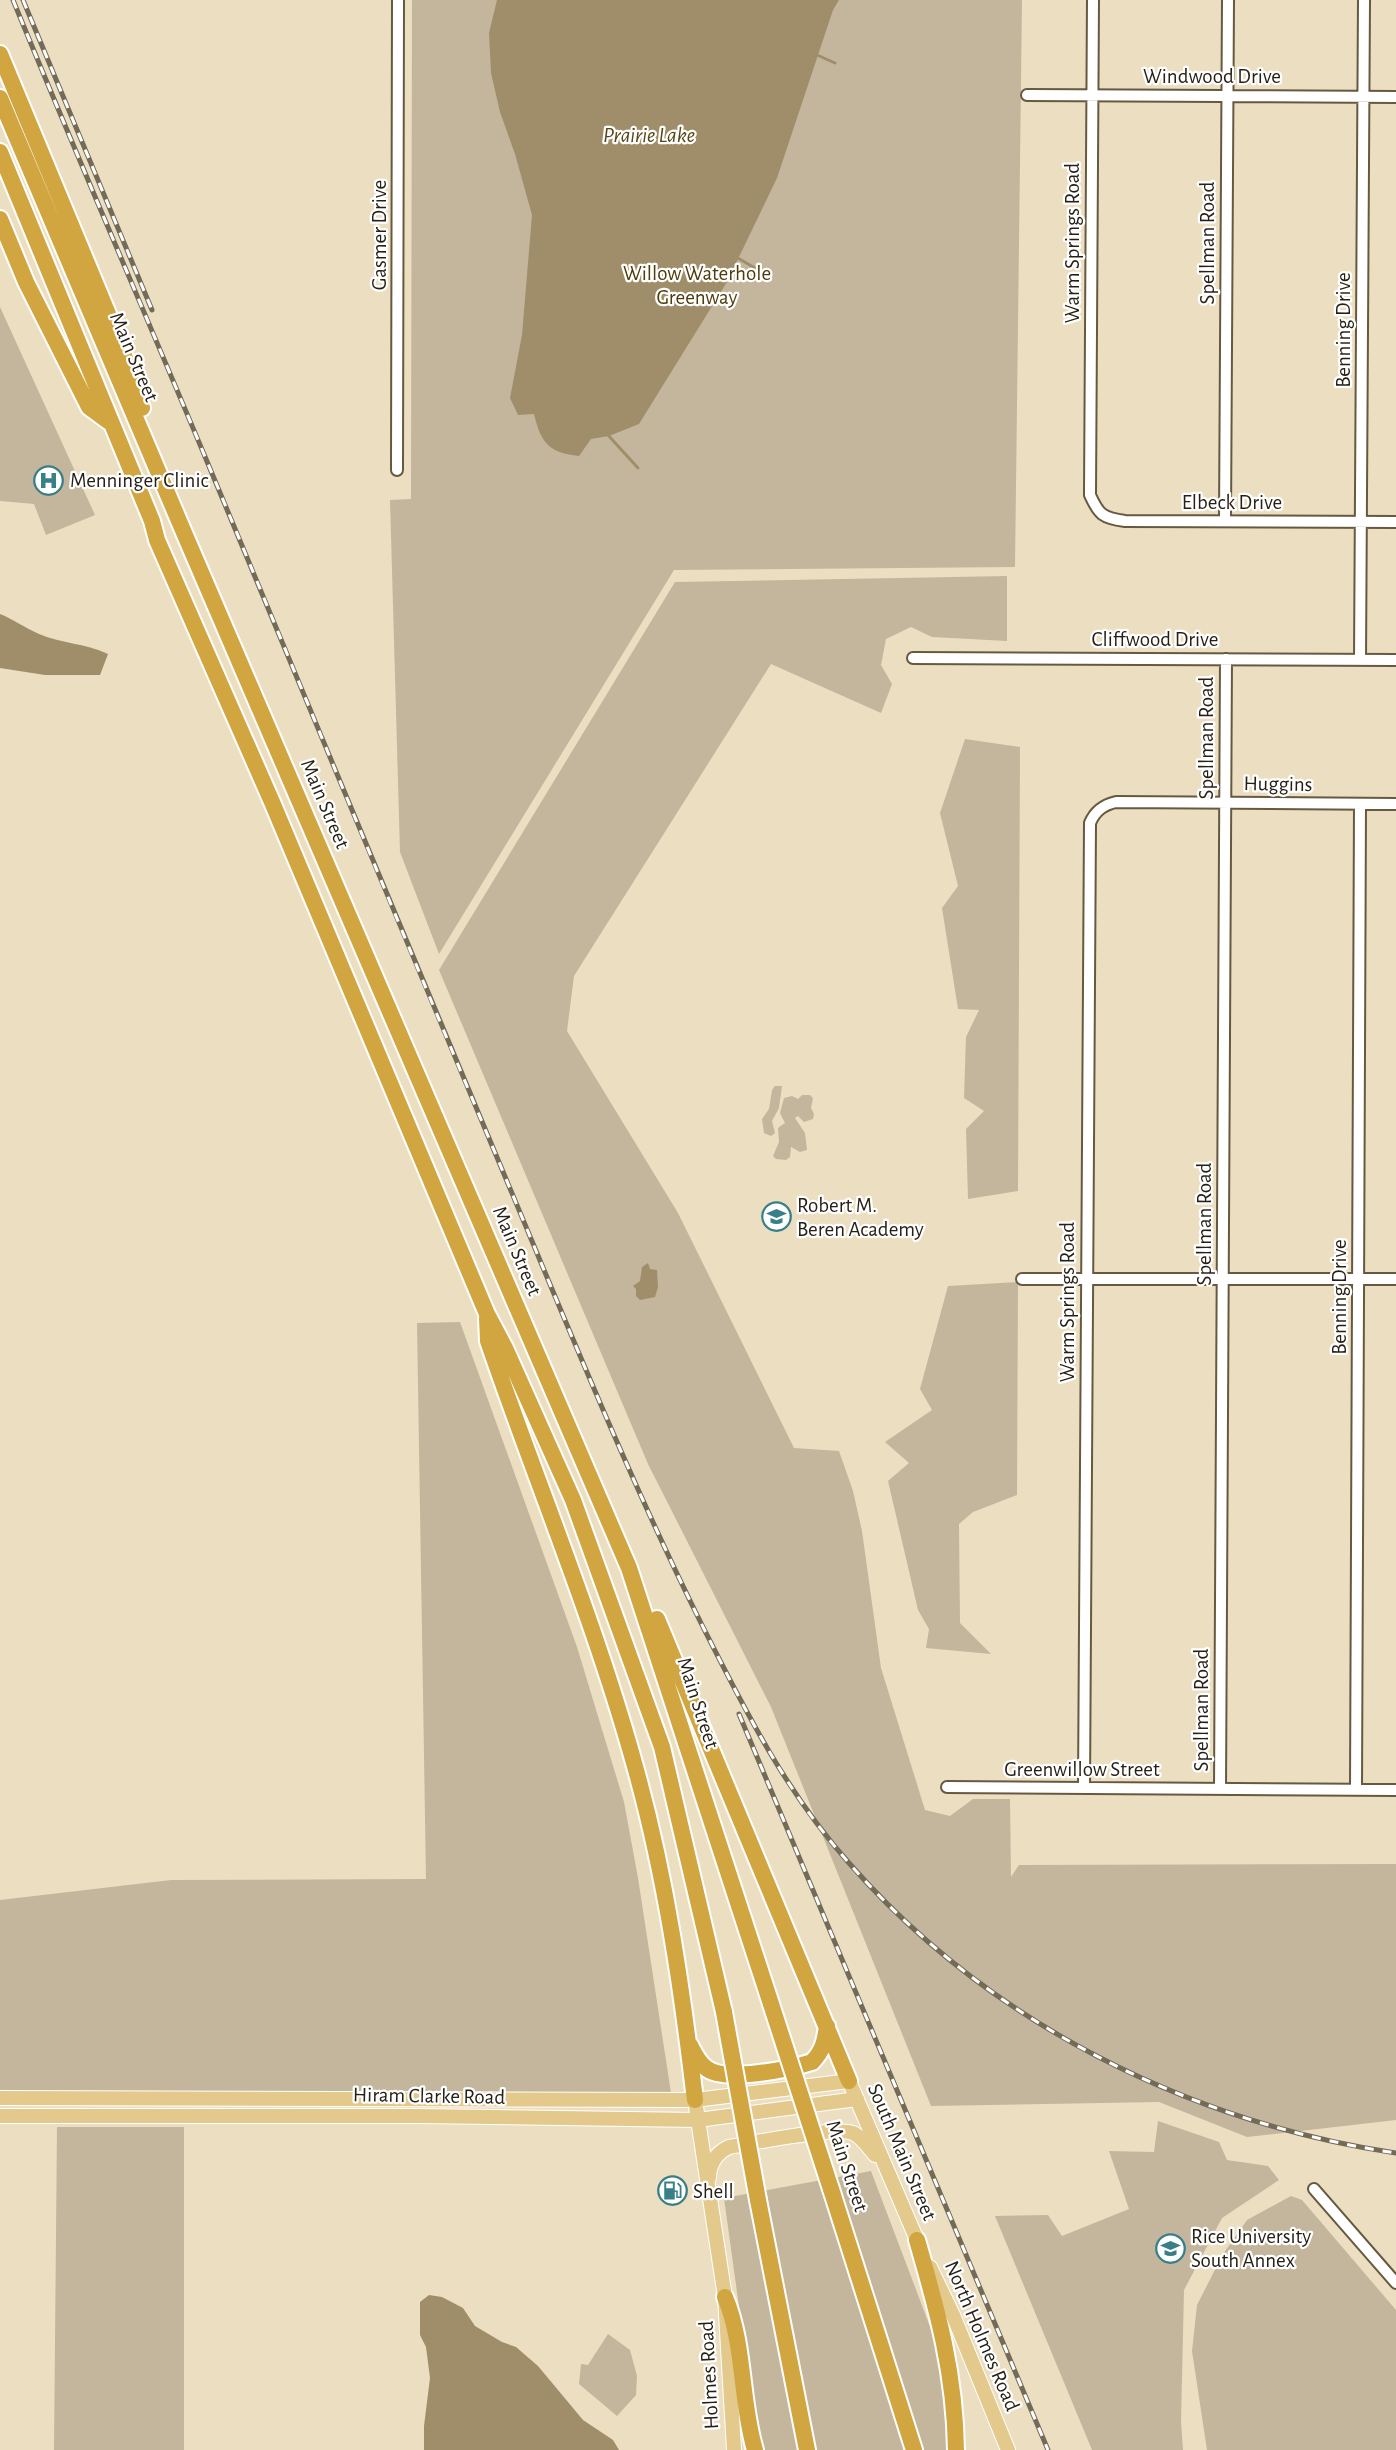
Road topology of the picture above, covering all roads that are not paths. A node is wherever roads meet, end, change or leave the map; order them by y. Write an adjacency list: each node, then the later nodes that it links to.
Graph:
1 (398, 0): 15 (street, Gasmer Drive)
2 (1093, 0): 7 (street, Warm Springs Road)
3 (1228, 0): 8 (street, Spellman Road)
4 (1364, 0): 9 (street, Benning Drive)
5 (0, 54): 20 (highway)
6 (1027, 95): 7 (street, Windwood Drive)
7 (1093, 96): 8 (street, Windwood Drive); 16 (street, Warm Springs Road)
8 (1227, 96): 9 (street, Windwood Drive); 17 (street, Spellman Road)
9 (1363, 96): 10 (street, Windwood Drive); 18 (street, Benning Drive)
10 (1396, 97)
11 (0, 98): 20 (highway, Main Street)
12 (0, 152): 14 (highway)
13 (0, 219): 14 (highway)
14 (109, 421): 34 (highway)
15 (397, 470)
16 (1090, 487): 17 (street, Elbeck Drive)
17 (1225, 521): 18 (street, Elbeck Drive)
18 (1361, 521): 19 (street, Elbeck Drive); 23 (street, Benning Drive)
19 (1396, 522)
20 (182, 528): 35 (highway, Main Street)
21 (913, 658): 22 (street, Cliffwood Drive)
22 (1226, 659): 23 (street, Cliffwood Drive); 25 (street, Spellman Road)
23 (1360, 660): 24 (street, Cliffwood Drive)
24 (1396, 660)
25 (1226, 803): 26 (street, Huggins); 28 (street, Huggins); 31 (street, Spellman Road)
26 (1360, 804): 27 (street, Huggins); 32 (street, Benning Drive)
27 (1396, 804)
28 (1093, 816): 29 (street, Warm Springs Road)
29 (1086, 1278): 30 (street); 31 (street); 37 (street, Warm Springs Road)
30 (1022, 1279)
31 (1223, 1279): 32 (street); 38 (street, Spellman Road)
32 (1358, 1279): 33 (street); 39 (street, Benning Drive)
33 (1396, 1279)
34 (487, 1314): 42 (highway); 65 (highway, bridge)
35 (618, 1539): 41 (highway); 66 (highway, Main Street, bridge)
36 (947, 1787): 37 (street, Greenwillow Street)
37 (1084, 1788): 38 (street, Greenwillow Street)
38 (1220, 1789): 39 (street, Greenwillow Street)
39 (1356, 1790): 40 (street, Greenwillow Street)
40 (1396, 1790)
41 (827, 2026): 42 (highway); 43 (highway)
42 (688, 2042): 50 (highway)
43 (849, 2081): 49 (main road, South Main Street); 50 (main road, Hiram Clarke Road)
44 (0, 2098): 45 (main road, Hiram Clarke Road)
45 (49, 2098): 46 (main road, Hiram Clarke Road); 52 (main road)
46 (192, 2098): 47 (main road, Hiram Clarke Road); 53 (main road)
47 (354, 2099): 48 (main road, Hiram Clarke Road); 54 (main road)
48 (520, 2099): 50 (main road, Hiram Clarke Road); 55 (main road)
49 (857, 2099): 56 (main road, Hiram Clarke Road); 57 (main road, South Main Street)
50 (695, 2100): 56 (main road)
51 (0, 2116): 52 (main road, Hiram Clarke Road)
52 (49, 2116): 53 (main road, Hiram Clarke Road)
53 (192, 2116): 54 (main road, Hiram Clarke Road)
54 (353, 2116): 55 (main road, Hiram Clarke Road)
55 (520, 2118): 56 (main road, Hiram Clarke Road)
56 (698, 2120): 59 (main road)
57 (885, 2166): 59 (main road); 60 (main road, South Main Street)
58 (1314, 2189): 61 (street)
59 (710, 2195): 62 (main road)
60 (917, 2240): 67 (highway); 68 (main road, North Holmes Road)
61 (1396, 2283)
62 (725, 2297): 63 (main road, Holmes Road); 64 (highway)
63 (734, 2450)
64 (755, 2450)
65 (807, 2450)
66 (914, 2450)
67 (956, 2450)
68 (1008, 2450)

